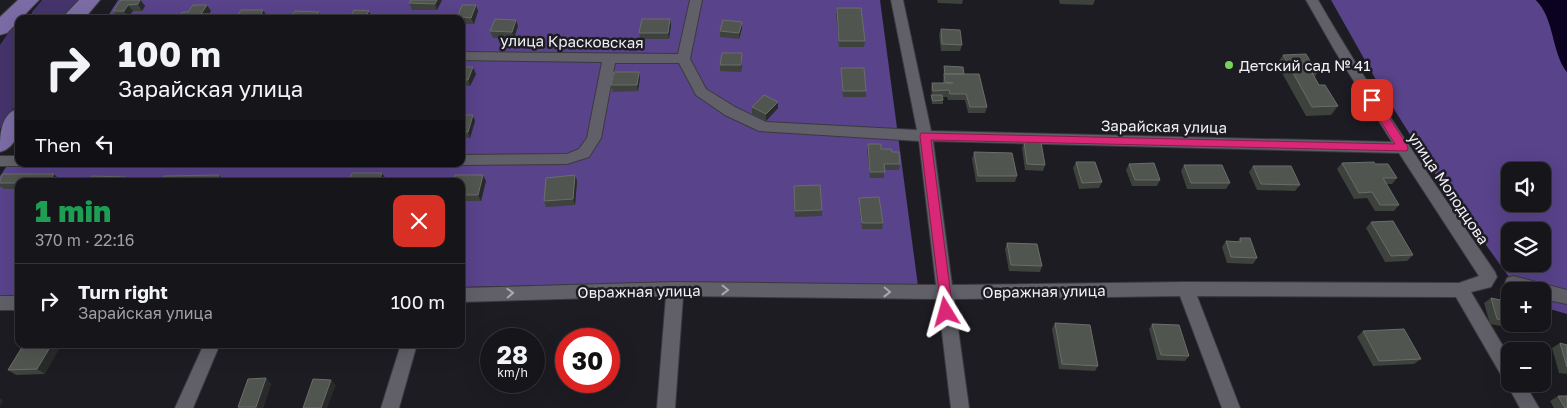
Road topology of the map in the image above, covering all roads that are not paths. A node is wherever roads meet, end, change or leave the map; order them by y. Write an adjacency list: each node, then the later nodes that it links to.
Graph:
1 (29, 0): 11 (main road)
2 (36, 0): 8 (main road)
3 (90, 0): 9 (main road)
4 (98, 0): 10 (main road)
5 (696, 0): 14 (street)
6 (897, 0): 16 (street)
7 (1312, 0): 18 (street, улица Молодцова)
8 (25, 15)
9 (75, 15)
10 (88, 15)
11 (0, 28)
12 (465, 56): 13 (street, улица Красковская)
13 (609, 59): 14 (street, улица Красковская); 19 (street)
14 (683, 59): 16 (street, Зарайская улица)
15 (15, 122): 17 (main road)
16 (925, 136): 18 (street, Зарайская улица); 26 (street)
17 (0, 144)
18 (1403, 148): 22 (street, улица Молодцова)
19 (465, 160)
20 (0, 161): 21 (street)
21 (15, 161)
22 (1481, 265): 25 (street, Овражная улица)
23 (675, 289): 26 (street, Овражная улица, one-way to 26); 28 (street, Овражная улица, one-way to 23); 38 (street)
24 (1186, 289): 25 (street, Овражная улица); 26 (street, Овражная улица); 40 (street)
25 (1461, 290): 34 (street)
26 (944, 292): 39 (street)
27 (1551, 294): 29 (street)
28 (465, 295)
29 (1567, 297)
30 (0, 303): 31 (street)
31 (15, 303)
32 (210, 348): 36 (street)
33 (408, 348): 37 (street)
34 (1501, 359)
35 (1521, 392): 41 (street)
36 (184, 408)
37 (390, 408)
38 (666, 408)
39 (960, 408)
40 (1231, 408)
41 (1530, 408)

